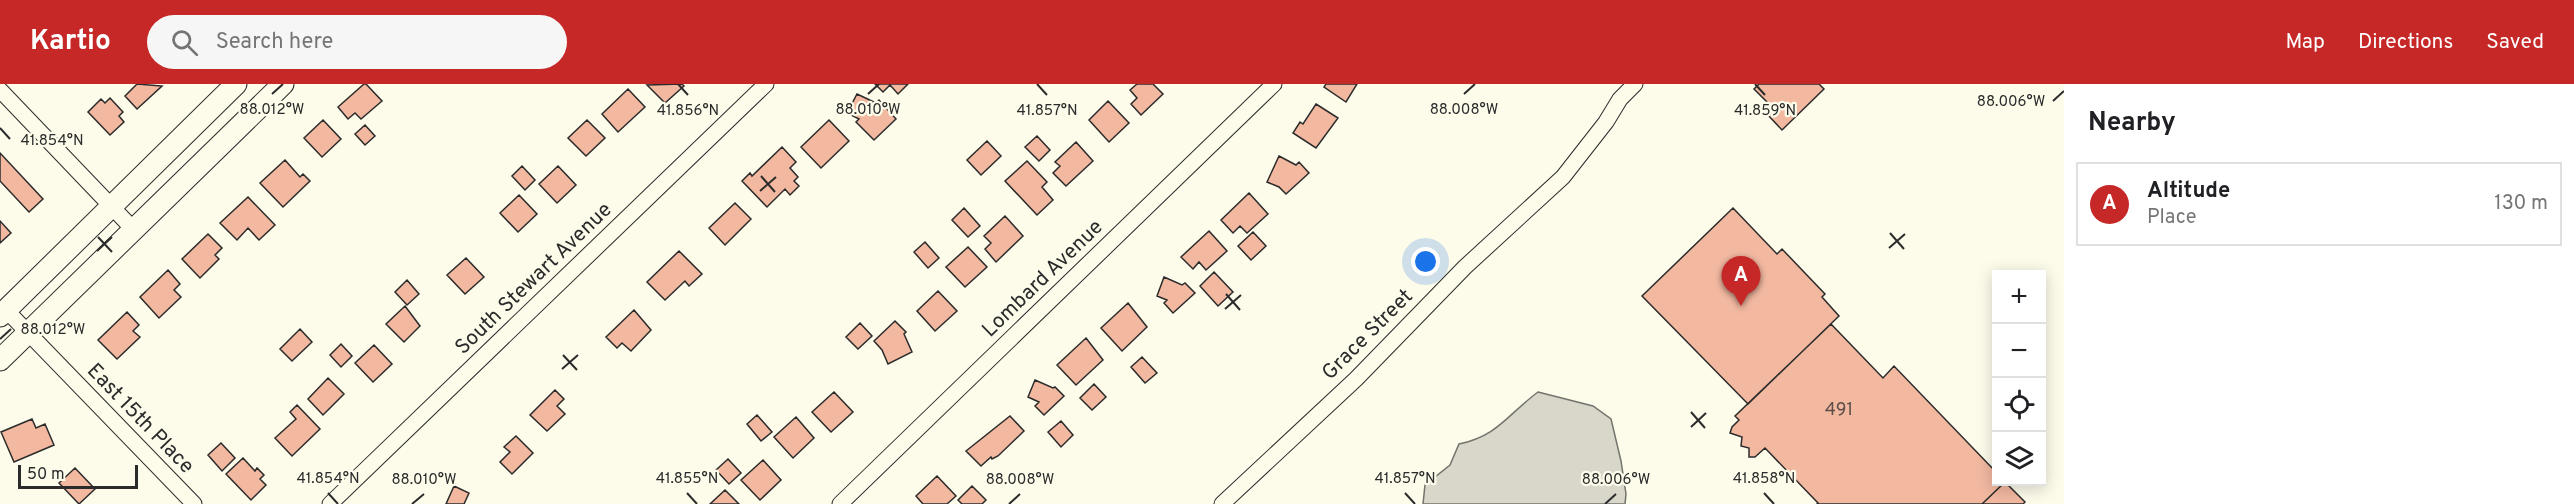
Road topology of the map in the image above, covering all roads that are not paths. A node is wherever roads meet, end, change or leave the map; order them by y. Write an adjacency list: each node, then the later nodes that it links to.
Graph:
1 (236, 84): 7 (main road)
2 (283, 84): 8 (main road)
3 (766, 84): 13 (street, South Stewart Avenue)
4 (1274, 84): 14 (street, Lombard Avenue)
5 (1635, 84): 15 (street, Grace Street)
6 (0, 90): 7 (street)
7 (112, 206): 8 (street); 9 (main road)
8 (135, 230): 10 (main road)
9 (3, 313): 10 (street, East 15th Place)
10 (28, 333): 11 (main road); 12 (street, East 15th Place)
11 (0, 360)
12 (194, 504)
13 (330, 504)
14 (840, 504)
15 (1222, 504)

